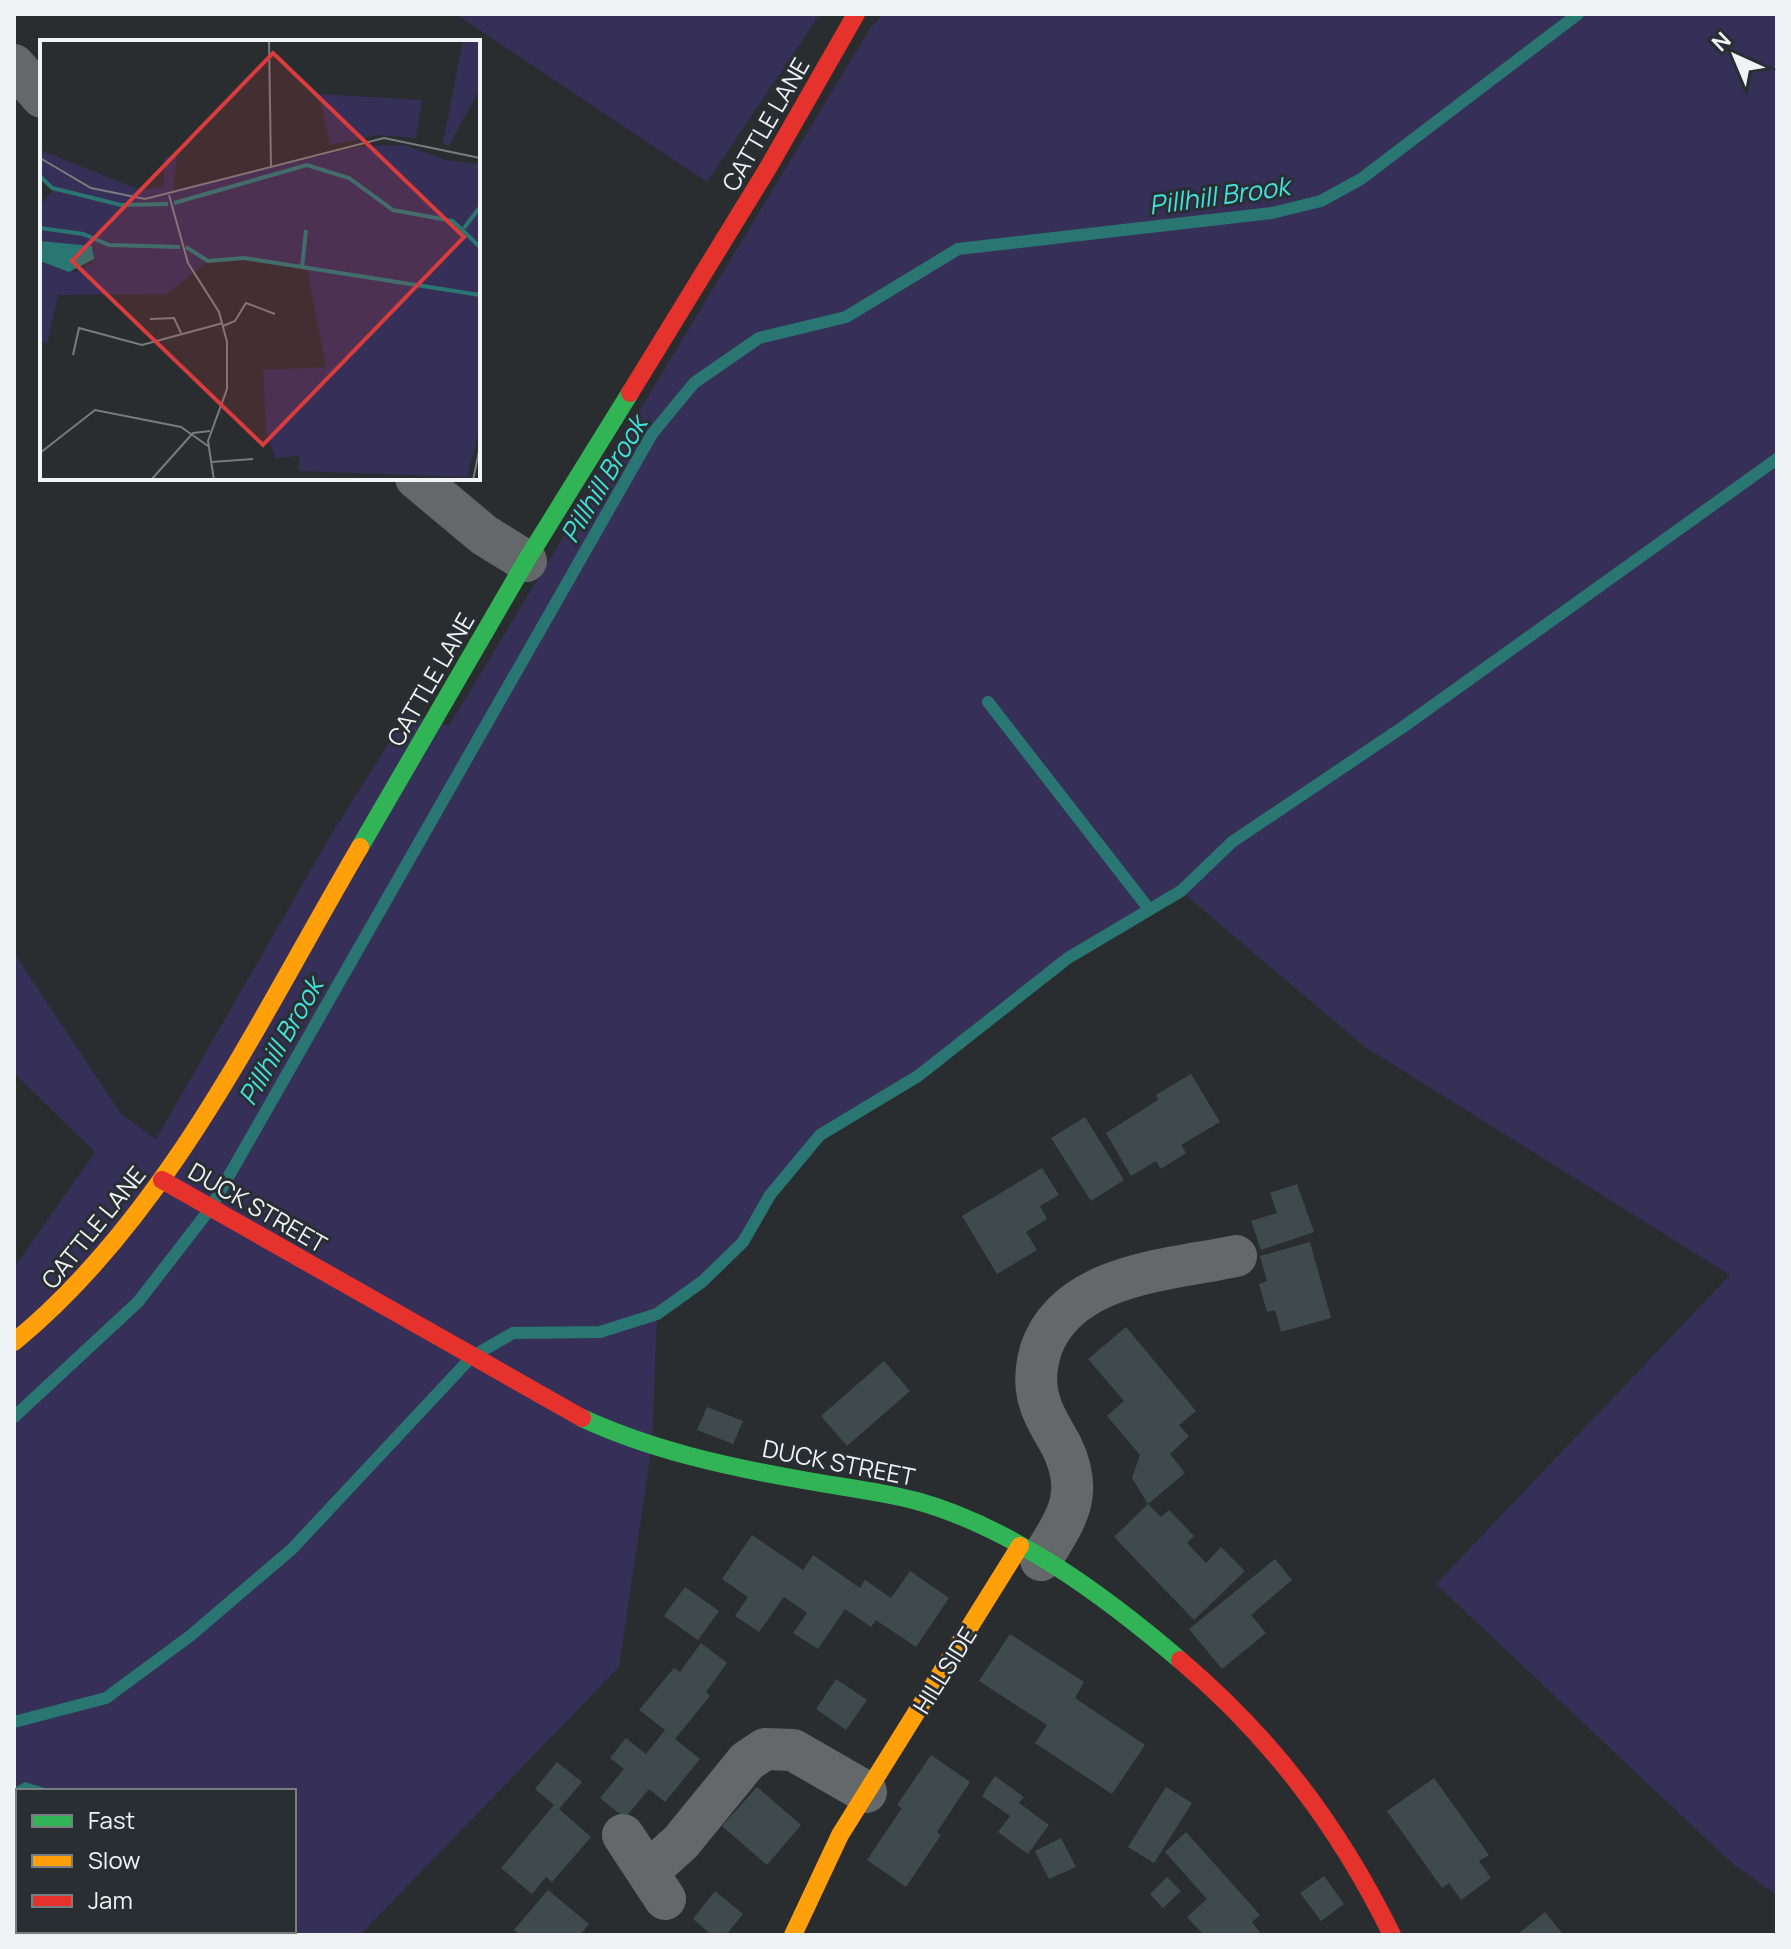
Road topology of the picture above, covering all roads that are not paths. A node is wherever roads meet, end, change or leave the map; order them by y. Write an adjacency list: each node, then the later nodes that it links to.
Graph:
1 (856, 14): 5 (street, CATTLE LANE)
2 (14, 65): 3 (street)
3 (40, 95)
4 (418, 480): 5 (street)
5 (526, 561): 6 (street, CATTLE LANE)
6 (162, 1180): 8 (street, CATTLE LANE); 9 (street, DUCK STREET)
7 (1236, 1256): 9 (street)
8 (14, 1342)
9 (1030, 1553): 10 (street, HILLSIDE); 13 (street, DUCK STREET)
10 (866, 1792): 11 (street); 12 (street, HILLSIDE)
11 (623, 1835)
12 (793, 1935)
13 (1392, 1935)

